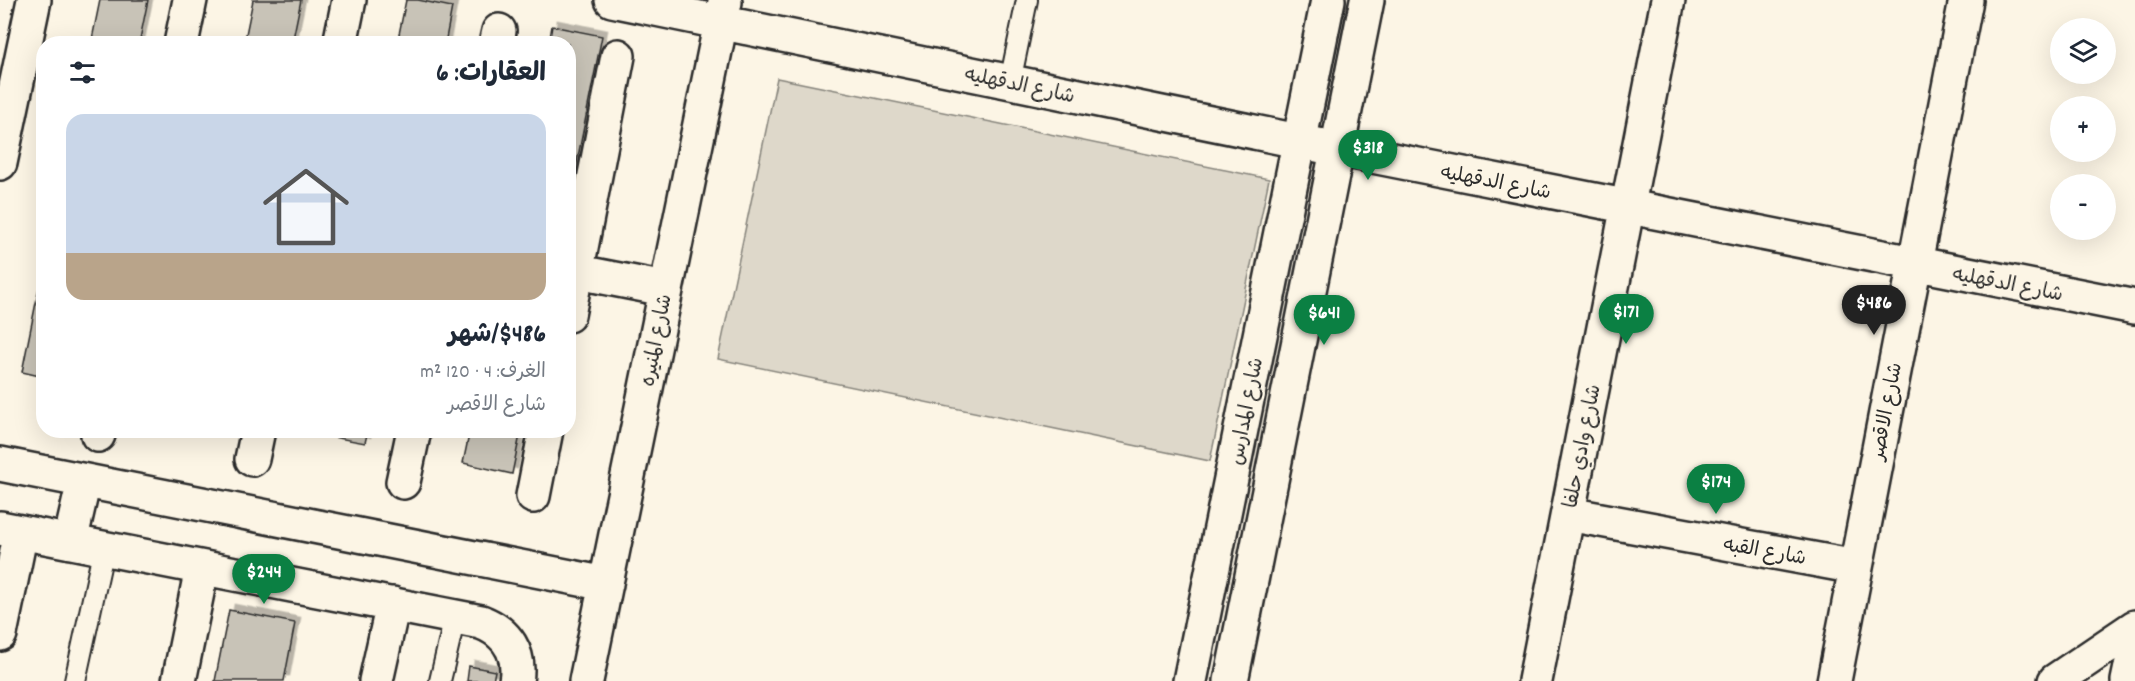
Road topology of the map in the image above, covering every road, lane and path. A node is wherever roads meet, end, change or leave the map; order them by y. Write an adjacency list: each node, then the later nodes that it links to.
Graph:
1 (34, 0): 17 (street)
2 (190, 0): 11 (street)
3 (349, 0): 12 (street)
4 (612, 0): 10 (street, شارع الدقهليه)
5 (1027, 0): 14 (lane)
6 (1328, 0): 15 (street, شارع المدارس)
7 (1367, 0): 16 (street, شارع المدارس)
8 (1668, 0): 18 (street, شارع وادي حلفا)
9 (1966, 0): 20 (street, شارع الاقصر)
10 (723, 11): 14 (street, شارع الدقهليه); 22 (street, شارع المنيره)
11 (183, 36)
12 (342, 36)
13 (618, 56): 19 (street)
14 (1010, 82): 15 (street, شارع الدقهليه)
15 (1299, 141): 16 (street, شارع الدقهليه); 48 (street, شارع المدارس)
16 (1337, 149): 18 (street, شارع الدقهليه); 49 (street, شارع المدارس)
17 (1, 158)
18 (1627, 206): 20 (street, شارع الدقهليه); 30 (street, شارع وادي حلفا)
19 (576, 257)
20 (1914, 264): 23 (street, شارع الدقهليه); 34 (street, شارع الاقصر)
21 (576, 272): 22 (street)
22 (666, 289): 36 (street, شارع المنيره)
23 (2135, 307)
24 (412, 438): 28 (street)
25 (544, 438): 29 (street)
26 (0, 464): 27 (street)
27 (84, 481): 32 (street); 36 (street)
28 (403, 482)
29 (533, 496)
30 (1568, 514): 34 (street, شارع القبه); 50 (street, شارع وادي حلفا)
31 (10, 530): 32 (street); 40 (street)
32 (70, 542): 33 (street)
33 (104, 548): 35 (street); 42 (lane)
34 (1856, 567): 51 (street, شارع الاقصر)
35 (202, 568): 37 (street); 43 (street)
36 (606, 584): 47 (street, شارع المنيره)
37 (393, 604): 38 (street); 44 (street)
38 (455, 617): 45 (lane); 46 (street)
39 (2135, 627): 52 (street)
40 (0, 634)
41 (2135, 648): 53 (street)
42 (75, 681)
43 (179, 681)
44 (376, 681)
45 (440, 681)
46 (516, 681)
47 (586, 681)
48 (1190, 681)
49 (1231, 681)
50 (1535, 681)
51 (1834, 681)
52 (2055, 681)
53 (2128, 681)

